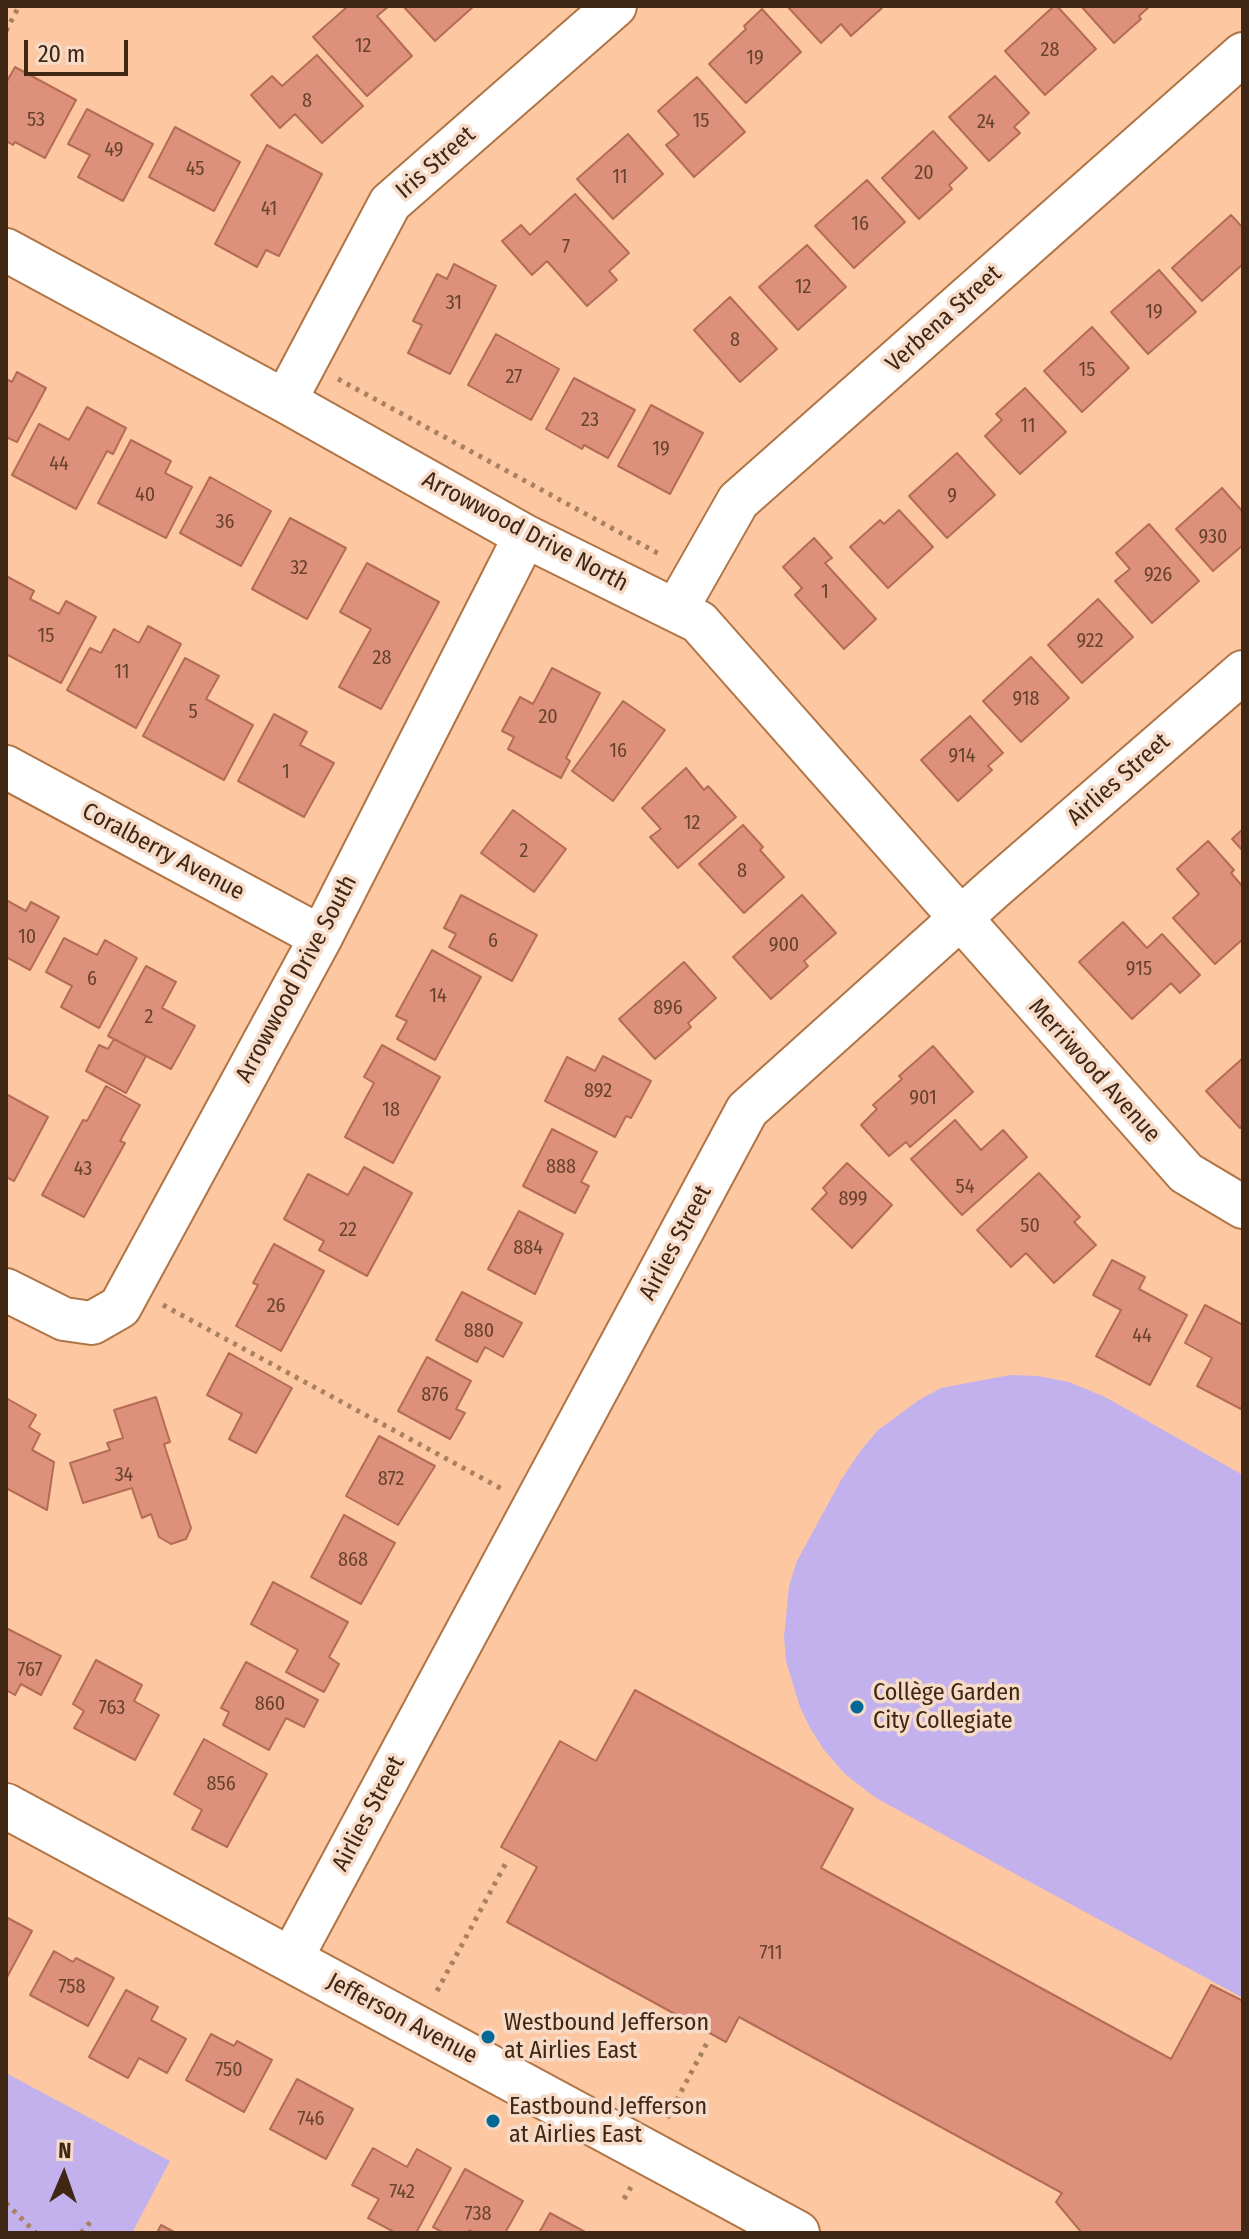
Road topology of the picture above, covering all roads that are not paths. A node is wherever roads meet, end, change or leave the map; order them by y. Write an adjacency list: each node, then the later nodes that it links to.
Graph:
1 (615, 6): 4 (street, Iris Street)
2 (1243, 54): 6 (street, Verbena Street)
3 (6, 250): 4 (street, Arrowwood Drive North)
4 (285, 401): 5 (street, Arrowwood Drive North)
5 (525, 536): 6 (street, Arrowwood Drive North); 10 (street, Arrowwood Drive South)
6 (676, 610): 9 (street, Arrowwood Drive North)
7 (1243, 672): 9 (street, Airlies Street)
8 (6, 767): 10 (street, Coralberry Avenue)
9 (959, 918): 11 (street, Merriwood Avenue); 14 (street, Airlies Street)
10 (321, 937): 12 (street, Arrowwood Drive South)
11 (1243, 1207)
12 (6, 1290)
13 (6, 1806): 14 (street, Jefferson Avenue)
14 (291, 1959): 15 (street, Jefferson Avenue)
15 (797, 2233)

